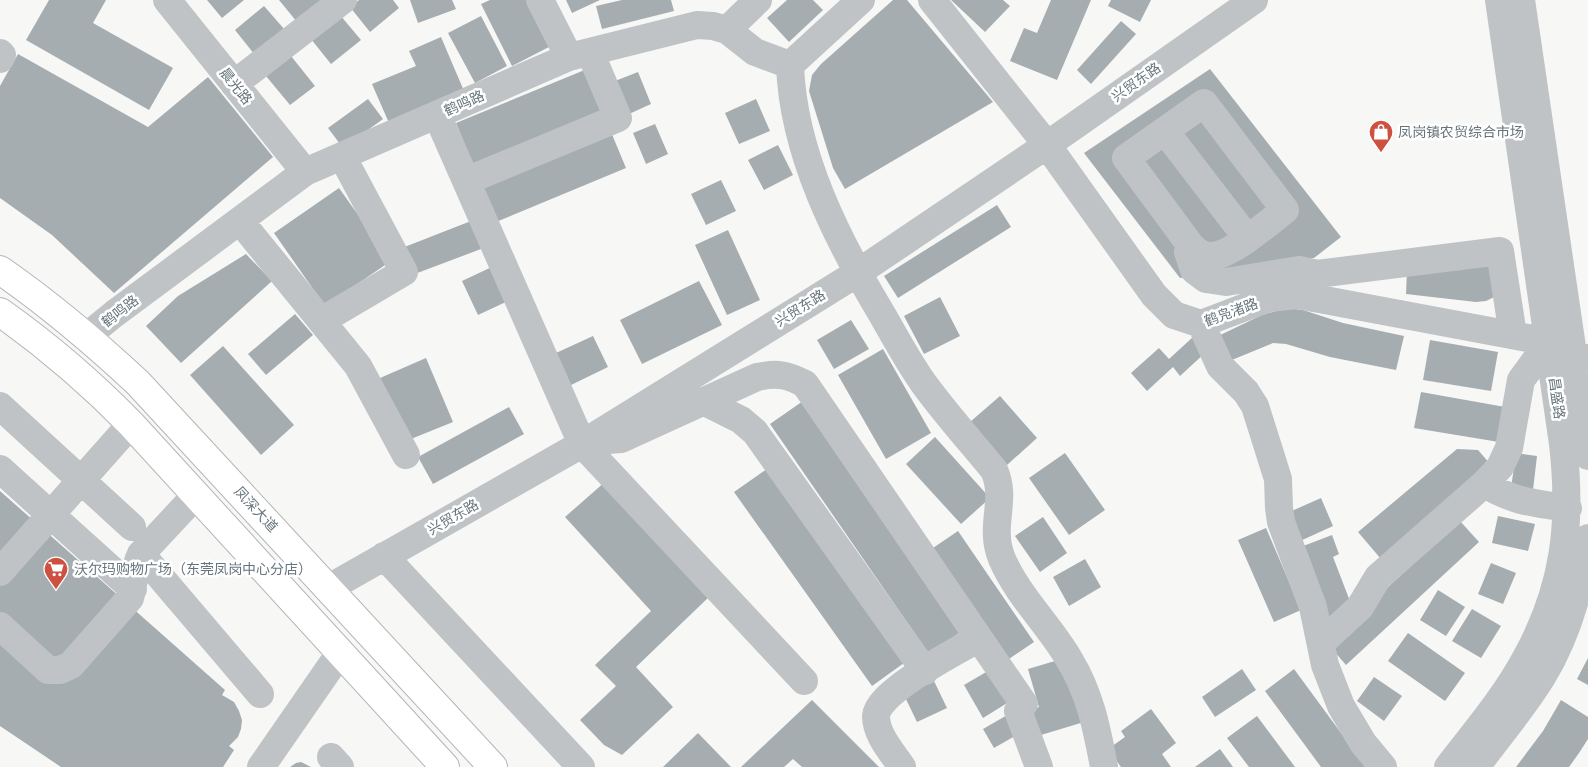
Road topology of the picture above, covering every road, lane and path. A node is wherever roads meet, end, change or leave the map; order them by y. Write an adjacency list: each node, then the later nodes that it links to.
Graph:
1 (342, 0): 15 (street)
2 (540, 0): 12 (street)
3 (758, 0): 10 (street)
4 (861, 0): 14 (street)
5 (932, 0): 18 (street, 鹤凫渚路)
6 (1254, 0): 18 (street, 兴贸东路)
7 (1499, 0): 33 (street, 昌盛路)
8 (1521, 0): 34 (street, 昌盛路)
9 (170, 1): 15 (street, 晨光路)
10 (726, 30): 12 (street, 鹤鸣路); 14 (street, 鹤鸣路)
11 (0, 53): 13 (street)
12 (579, 54): 16 (street, 鹤鸣路); 21 (street)
13 (0, 59)
14 (790, 65): 26 (street)
15 (234, 84): 20 (street, 晨光路)
16 (437, 114): 19 (street, 鹤鸣路); 21 (street)
17 (1165, 130): 23 (street); 23 (street); 24 (street)
18 (1048, 145): 26 (street, 兴贸东路); 30 (street, 鹤凫渚路)
19 (342, 156): 20 (street, 鹤鸣路); 29 (street)
20 (306, 172): 22 (street, 鹤鸣路)
21 (466, 181): 38 (street)
22 (240, 221): 29 (street); 32 (street, 鹤鸣路)
23 (1247, 238): 24 (street)
24 (1191, 246): 27 (street)
25 (0, 270): 32 (main road, 凤深大道)
26 (857, 273): 38 (street, 兴贸东路); 67 (street)
27 (1315, 286): 30 (street, 鹤凫渚路); 31 (street, 鹤凫渚路); 31 (street)
28 (0, 312): 37 (main road)
29 (321, 321): 39 (street)
30 (1201, 324): 56 (street)
31 (1513, 335): 33 (street, 鹤凫渚路)
32 (87, 336): 53 (main road, 凤深大道)
33 (1548, 342): 34 (street, 鹤凫渚路); 43 (street); 45 (street, 昌盛路)
34 (1581, 358): 40 (street, 昌盛路)
35 (704, 401): 38 (street); 55 (street); 58 (street)
36 (0, 406): 42 (street)
37 (131, 424): 42 (street); 44 (main road)
38 (582, 444): 50 (street, 兴贸东路); 59 (street)
39 (406, 454)
40 (1588, 456)
41 (0, 469): 46 (street)
42 (81, 481): 46 (street); 47 (street)
43 (1484, 484): 45 (street); 56 (street)
44 (196, 495): 49 (street); 57 (main road)
45 (1568, 508): 69 (street, 昌盛路)
46 (51, 515): 51 (street); 52 (street)
47 (132, 527)
48 (1588, 538): 70 (street)
49 (141, 554): 52 (street); 60 (street)
50 (384, 556): 53 (street, 兴贸东路); 64 (street)
51 (0, 572)
52 (133, 588): 54 (street)
53 (328, 588): 63 (main road, 凤深大道)
54 (0, 626)
55 (978, 639): 58 (street); 66 (street)
56 (1320, 643): 68 (street)
57 (340, 654): 61 (street); 62 (main road)
58 (925, 671): 65 (street)
59 (804, 681)
60 (260, 694)
61 (261, 767)
62 (445, 767)
63 (493, 767)
64 (581, 767)
65 (902, 767)
66 (1039, 767)
67 (1104, 767)
68 (1383, 767)
69 (1448, 767)
70 (1476, 767)

